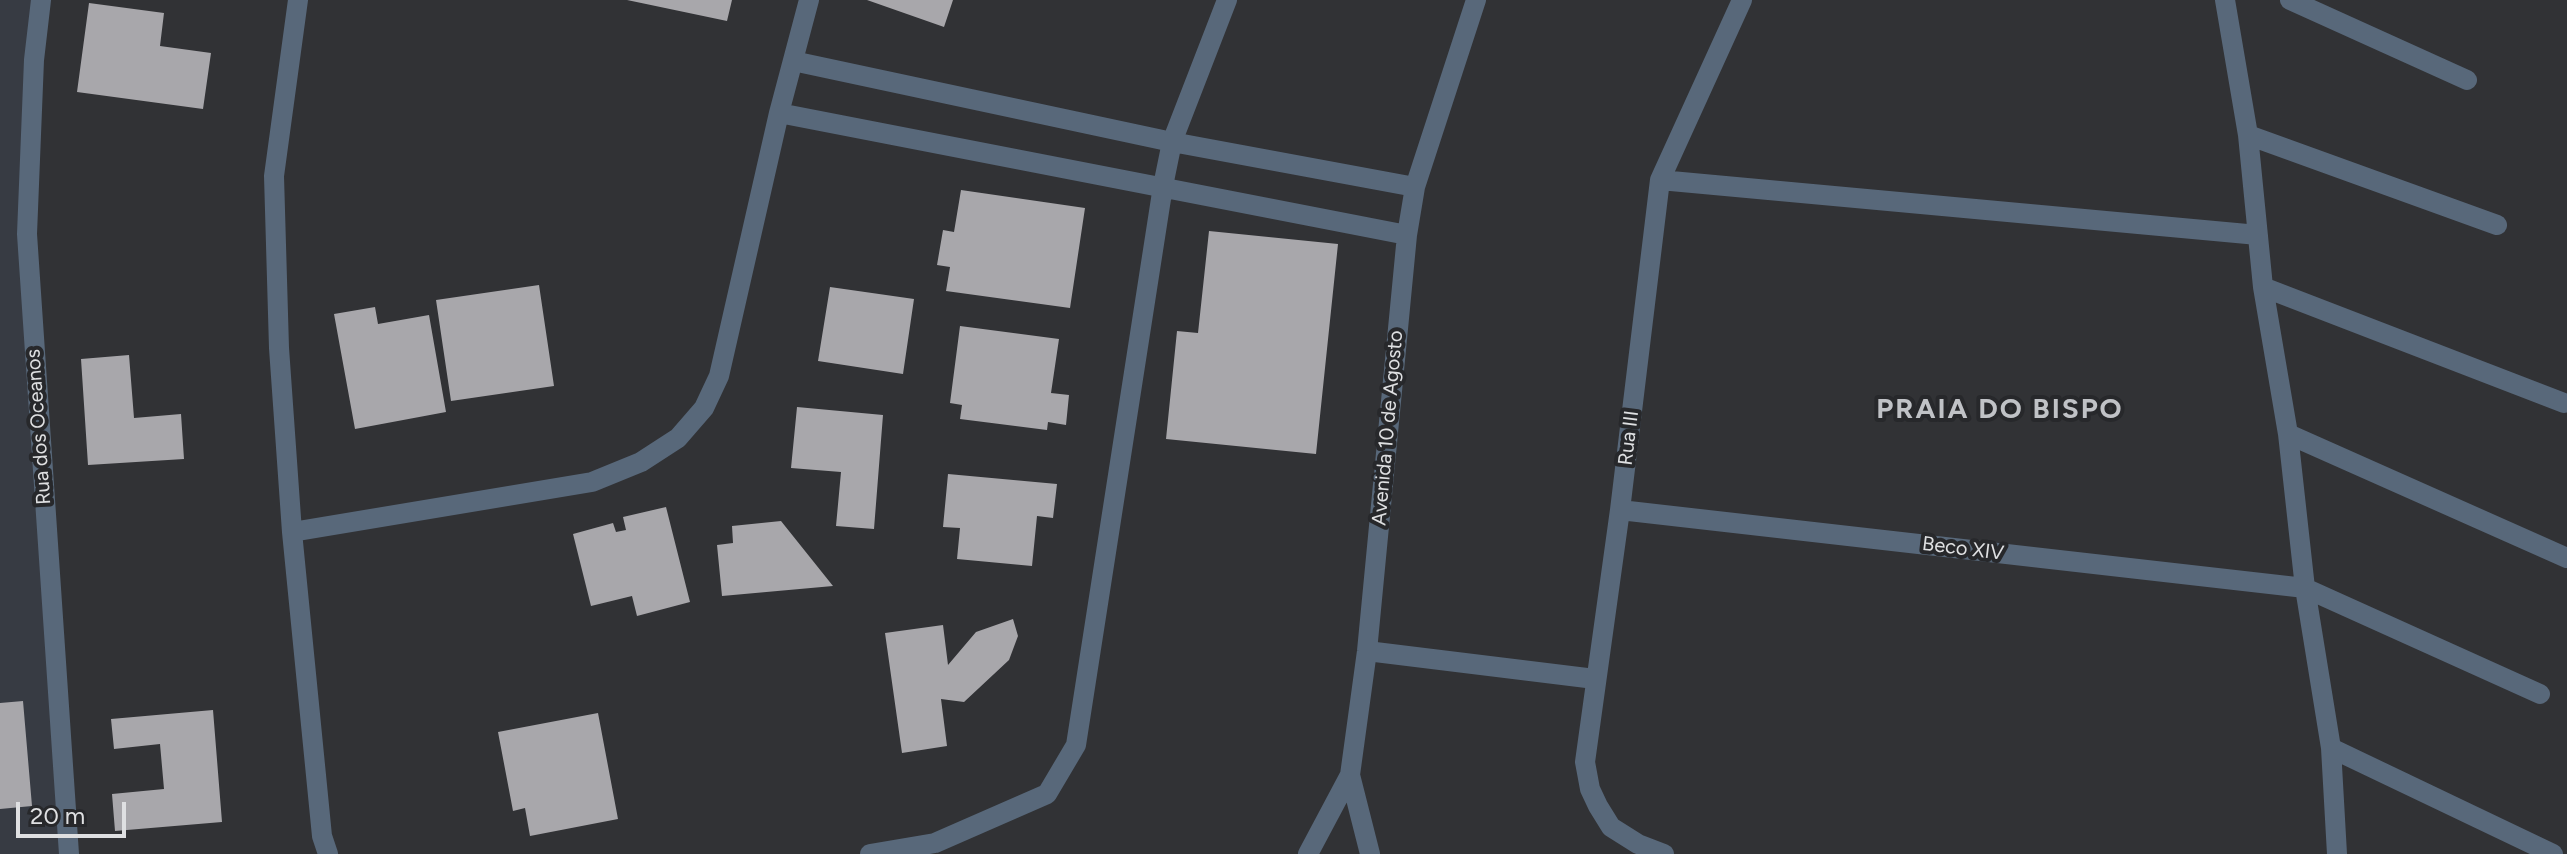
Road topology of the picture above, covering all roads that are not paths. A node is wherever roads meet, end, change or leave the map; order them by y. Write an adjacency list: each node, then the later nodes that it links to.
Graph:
1 (41, 0): 32 (street, Rua dos Oceanos)
2 (298, 0): 24 (street)
3 (809, 0): 9 (street)
4 (1227, 0): 13 (street)
5 (1476, 0): 16 (street, Avenida 10 de Agosto)
6 (1742, 0): 14 (street, Rua III)
7 (2225, 0): 12 (street)
8 (2290, 0): 10 (street)
9 (793, 61): 11 (street); 13 (street)
10 (2467, 80)
11 (779, 113): 15 (street); 24 (street)
12 (2248, 135): 17 (street); 19 (street)
13 (1172, 142): 15 (street); 16 (street)
14 (1660, 180): 19 (street); 23 (street, Rua III)
15 (1163, 186): 18 (street); 34 (street)
16 (1415, 187): 18 (street, Avenida 10 de Agosto)
17 (2497, 225)
18 (1407, 235): 27 (street, Avenida 10 de Agosto)
19 (2258, 235): 20 (street)
20 (2263, 287): 21 (street); 22 (street)
21 (2564, 403)
22 (2288, 434): 25 (street); 26 (street)
23 (1620, 510): 26 (street, Beco XIV); 28 (street, Rua III)
24 (292, 532): 33 (street)
25 (2567, 558)
26 (2305, 588): 29 (street, Beco XIV); 30 (street)
27 (1367, 651): 28 (street); 31 (street, Avenida 10 de Agosto)
28 (1595, 679): 37 (street, Rua III)
29 (2540, 694)
30 (2331, 748): 38 (street); 39 (street)
31 (1350, 775): 35 (street, Avenida 10 de Agosto); 36 (street)
32 (69, 854)
33 (328, 854)
34 (870, 854)
35 (1308, 854)
36 (1370, 854)
37 (1664, 854)
38 (2337, 854)
39 (2553, 854)

